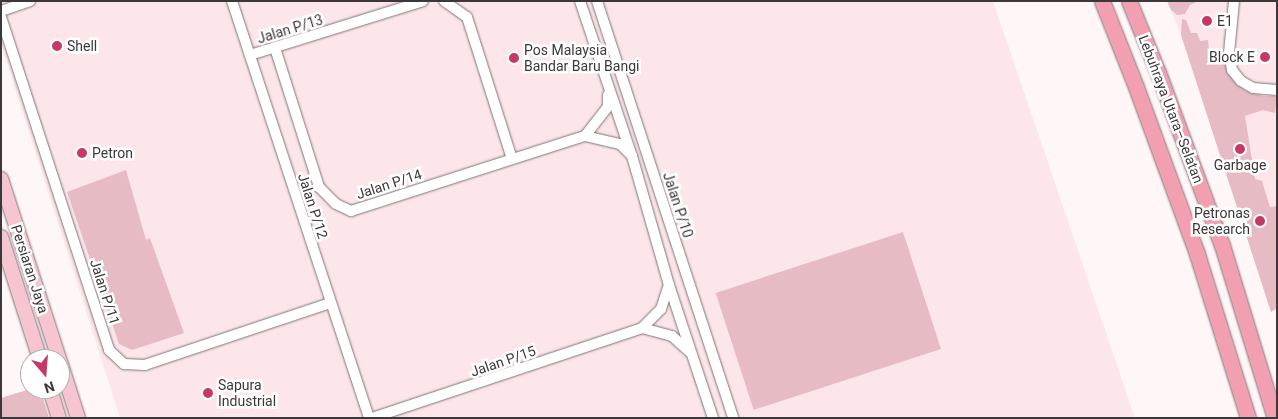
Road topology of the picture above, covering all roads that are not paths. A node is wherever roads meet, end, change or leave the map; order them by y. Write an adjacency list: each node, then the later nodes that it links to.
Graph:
1 (30, 1): 10 (street)
2 (232, 1): 13 (street, Jalan P/12)
3 (423, 1): 12 (street, Jalan P/13)
4 (444, 1): 18 (street)
5 (580, 1): 14 (street)
6 (597, 1): 33 (street, Jalan P/10)
7 (1102, 1): 34 (highway, Lebuhraya Utara–Selatan)
8 (1128, 1): 35 (highway, Lebuhraya Utara–Selatan)
9 (1234, 1): 15 (street)
10 (1, 11)
11 (1, 17): 22 (street, Jalan P/11)
12 (275, 48): 13 (street, Jalan P/13); 18 (street, Jalan P/14)
13 (250, 55): 22 (street, Jalan P/12)
14 (609, 87): 16 (street); 17 (street)
15 (1277, 90)
16 (585, 136): 17 (street); 18 (street, Jalan P/14)
17 (632, 156): 21 (street)
18 (512, 159)
19 (1, 179): 25 (main road, Persiaran Jaya)
20 (1, 237): 24 (main road, Persiaran Jaya)
21 (670, 285): 23 (street, Jalan P/15); 26 (street)
22 (330, 303): 31 (street, Jalan P/12)
23 (642, 328): 26 (street); 31 (street, Jalan P/15)
24 (37, 349)
25 (56, 349)
26 (694, 357): 32 (street)
27 (70, 392): 30 (main road, Persiaran Jaya)
28 (53, 399): 29 (main road)
29 (59, 418)
30 (78, 418)
31 (371, 418)
32 (713, 418)
33 (733, 418)
34 (1248, 418)
35 (1275, 418)

